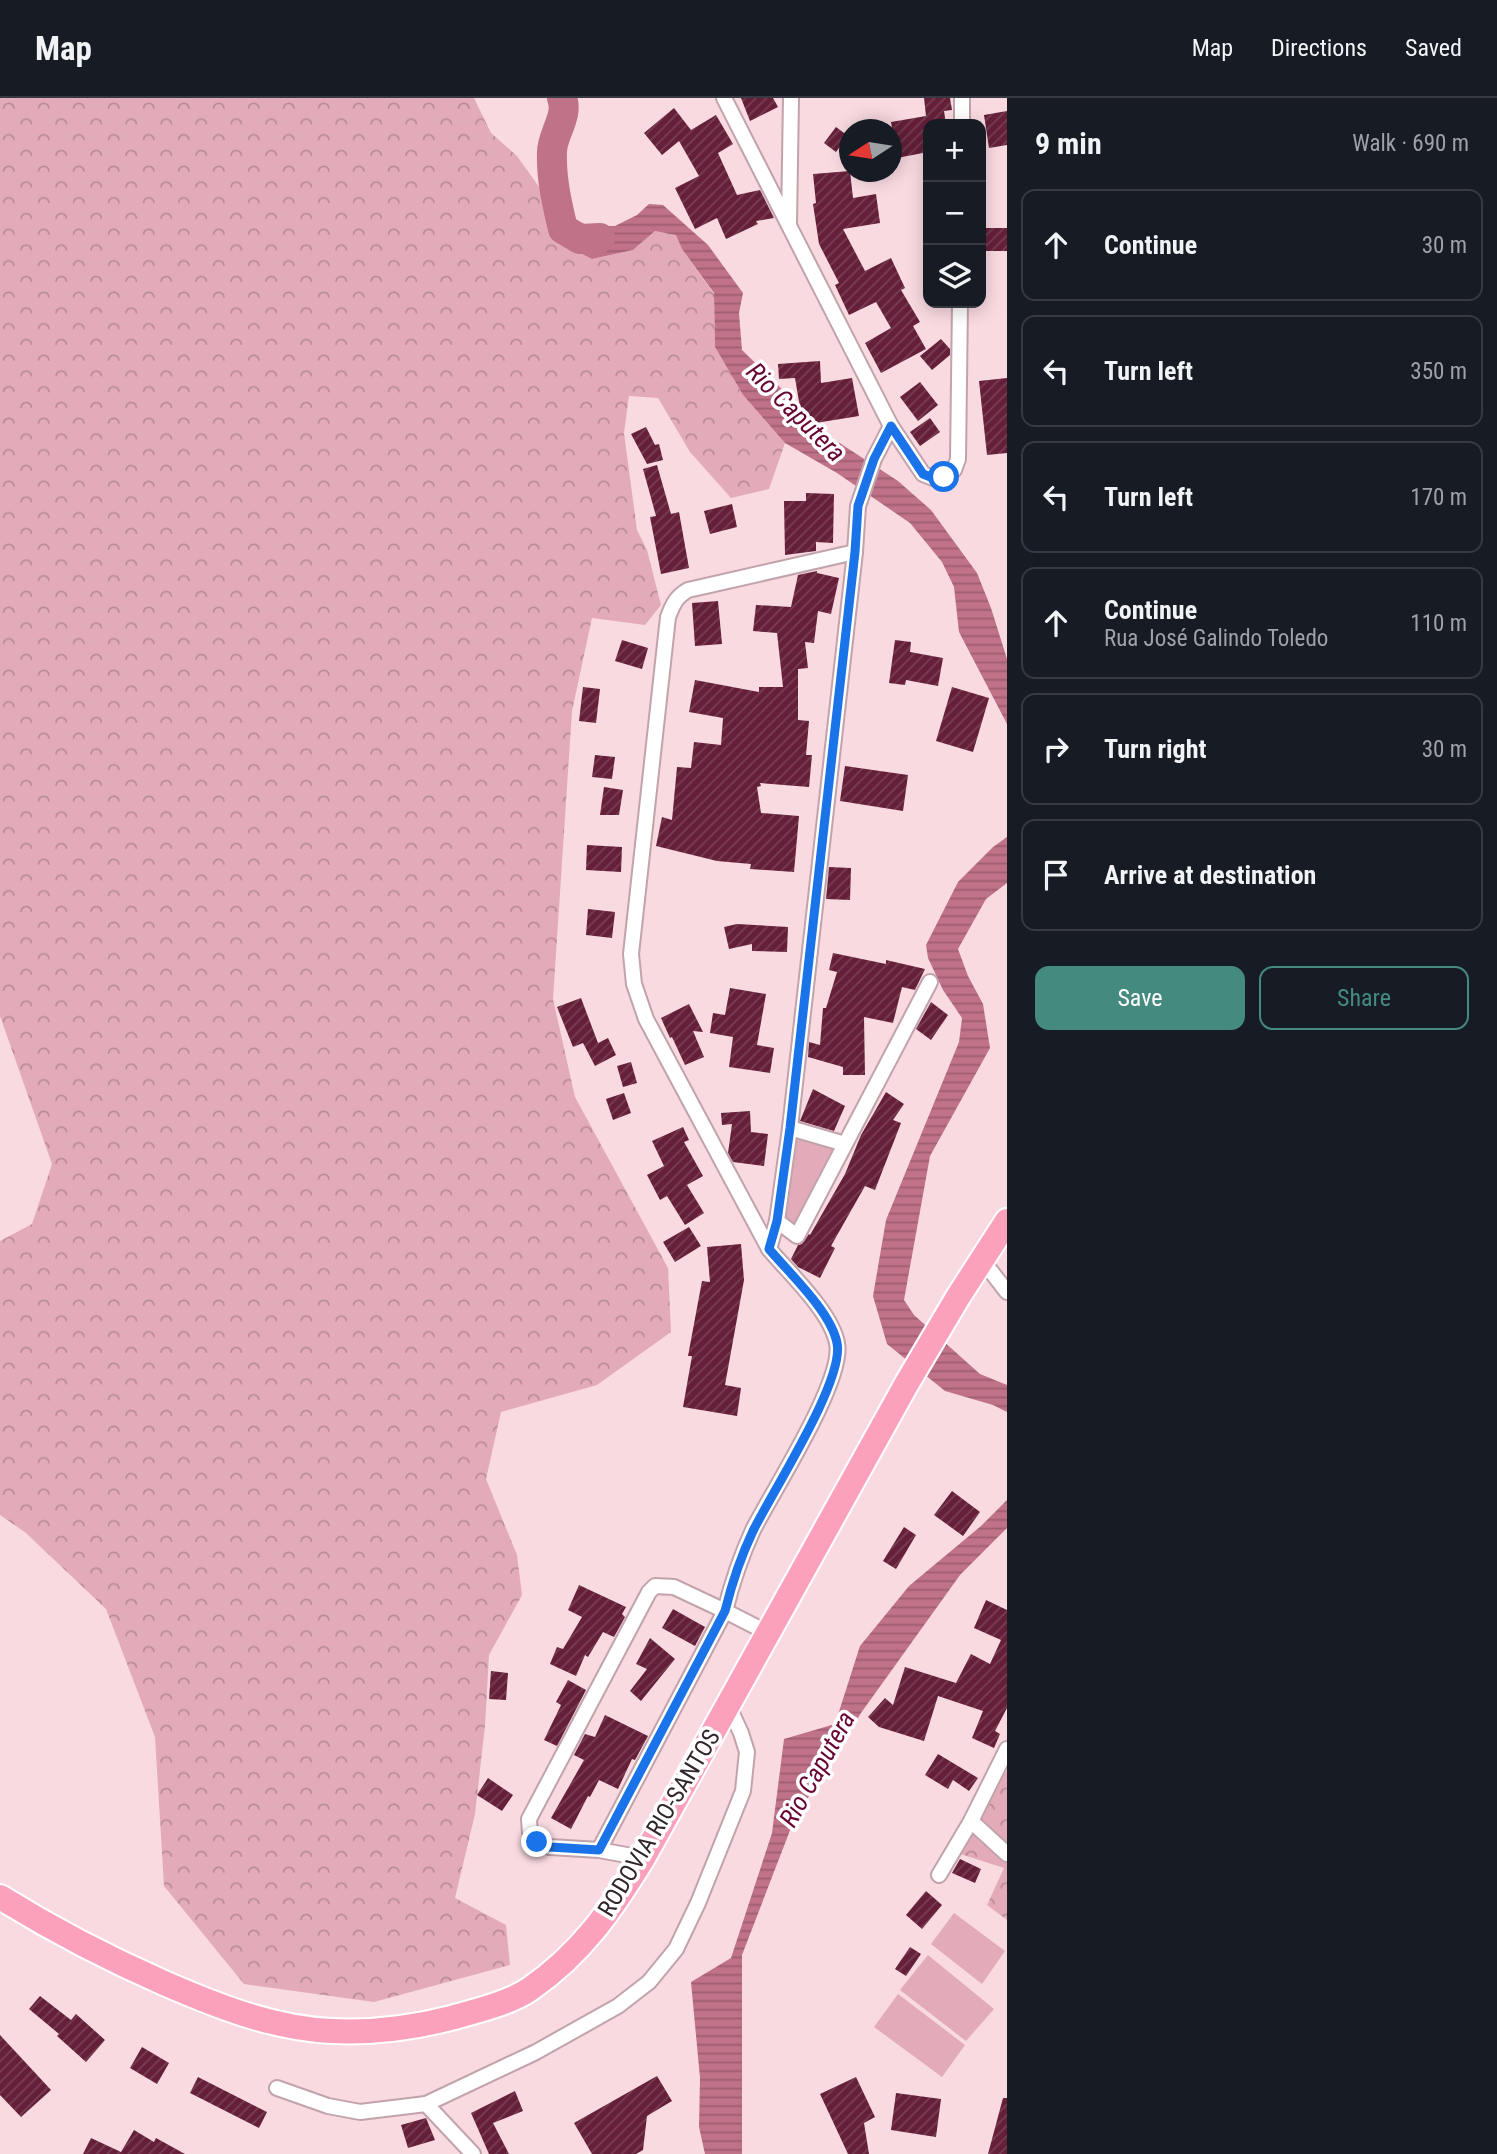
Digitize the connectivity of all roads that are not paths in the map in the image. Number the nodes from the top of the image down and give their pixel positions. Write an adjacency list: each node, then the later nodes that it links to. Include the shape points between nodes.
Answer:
1 (724, 98): 5 (street)
2 (791, 98): 5 (street)
3 (962, 98): 4 (street)
4 (962, 119)
5 (789, 226): 7 (street)
6 (960, 308): 7 (street, via 958,459 954,470 944,477 923,474)
7 (891, 426): 8 (street, via 858,506)
8 (855, 552): 10 (street); 14 (street, via 688,590 673,603 668,617 631,954 634,984 646,1019)
9 (930, 982): 11 (street)
10 (790, 1128): 11 (street); 12 (street)
11 (845, 1144): 12 (street, via 797,1236)
12 (777, 1221): 14 (street)
13 (1007, 1221): 15 (highway, RODOVIA RIO-SANTOS)
14 (769, 1249): 17 (street, via 819,1308 838,1346 822,1400 753,1530)
15 (983, 1261): 16 (street); 18 (highway, RODOVIA RIO-SANTOS, via 907,1383)
16 (1007, 1292)
17 (725, 1611): 18 (street); 22 (street); 22 (street, via 674,1587 655,1586 649,1592 529,1819 530,1833 537,1842)
18 (768, 1633): 19 (highway, RODOVIA RIO-SANTOS)
19 (728, 1705): 24 (highway, RODOVIA RIO-SANTOS); 28 (street, via 747,1752 743,1791 676,1949 649,1982 618,2006 536,2052)
20 (1007, 1749): 21 (street)
21 (971, 1821): 23 (street); 25 (street)
22 (599, 1850): 24 (street)
23 (1007, 1854)
24 (643, 1858): 26 (highway, RODOVIA RIO-SANTOS, via 608,1914 567,1960 528,1991 482,2010 377,2031 276,2024 212,2004 116,1962)
25 (939, 1875)
26 (0, 1897)
27 (277, 2088): 28 (street, via 360,2112)
28 (426, 2104): 29 (street)
29 (473, 2154)

